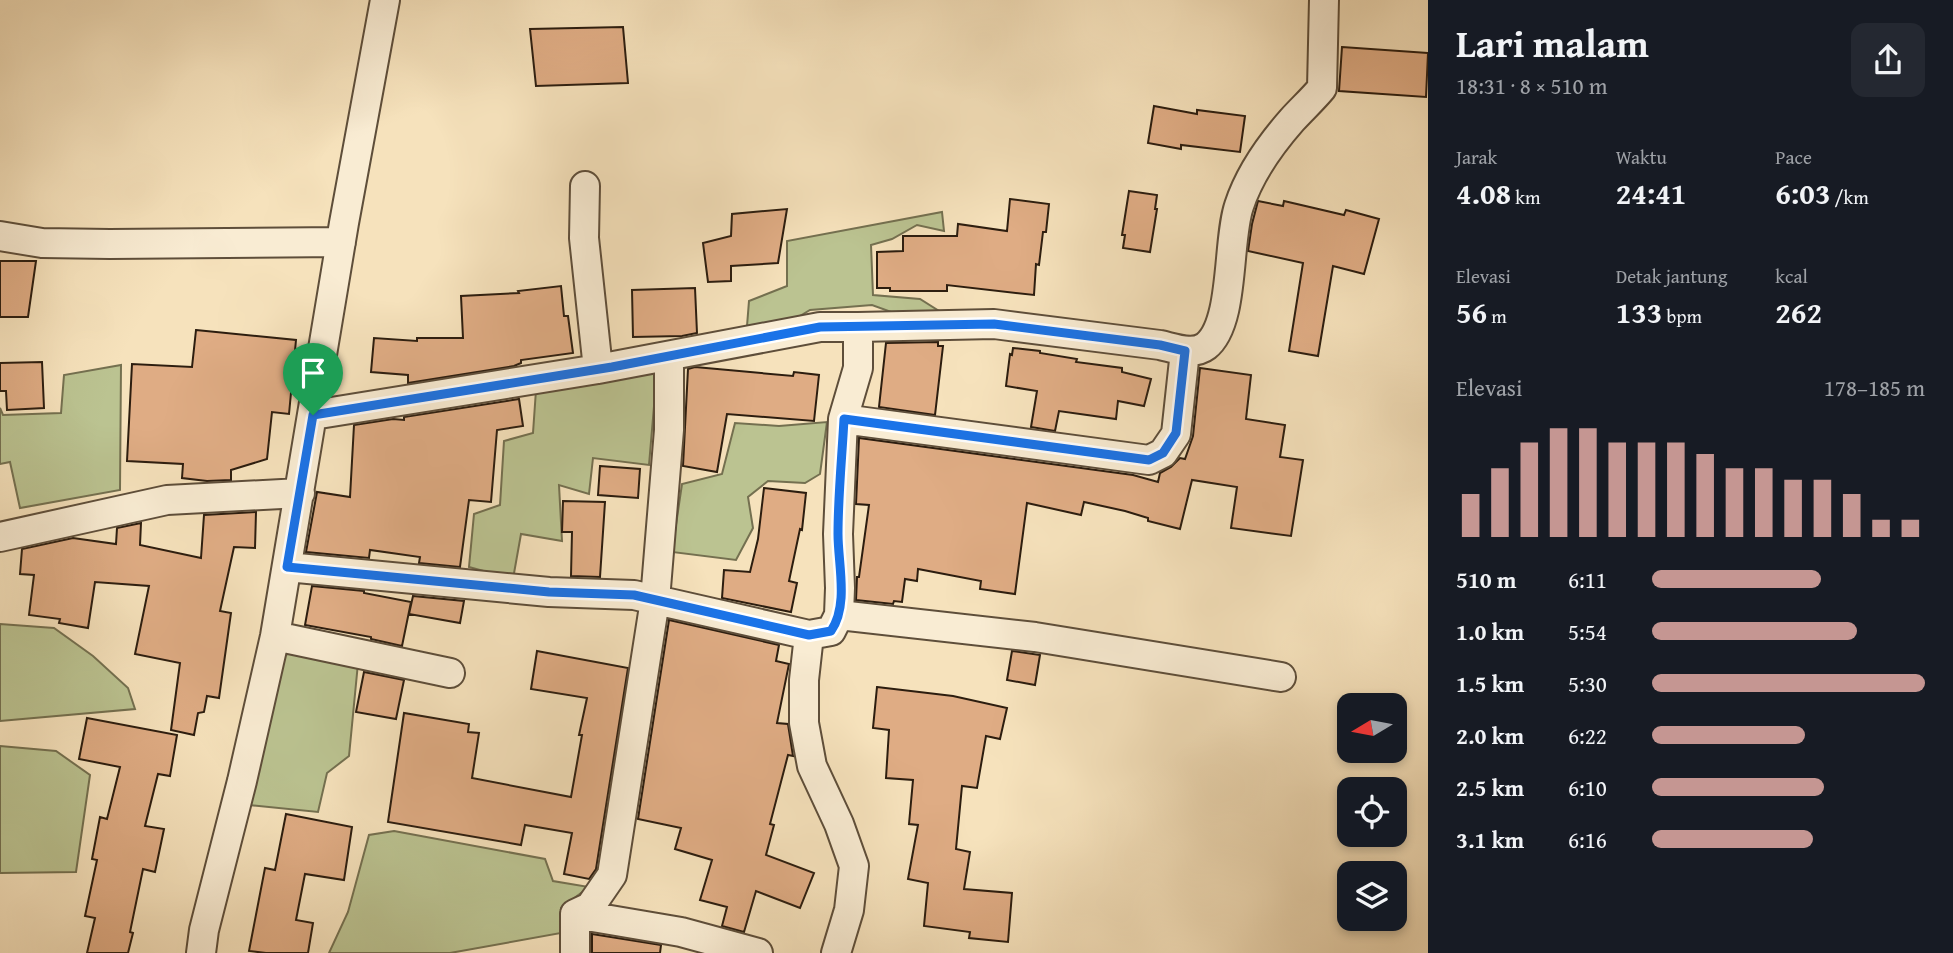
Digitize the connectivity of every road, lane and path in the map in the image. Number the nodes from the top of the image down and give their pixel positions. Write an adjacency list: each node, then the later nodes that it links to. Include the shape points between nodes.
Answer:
1 (385, 0): 5 (street)
2 (1324, 0): 7 (street, via 1322,88 1263,157 1250,181 1238,208 1226,303 1216,335 1207,346)
3 (585, 186): 9 (street, via 584,238)
4 (0, 236): 5 (street, via 42,243)
5 (341, 242): 10 (street)
6 (858, 327): 7 (street, via 994,324); 8 (street, via 820,327); 11 (street, via 858,368)
7 (1185, 351): 11 (street, via 1176,433 1163,453 1149,460)
8 (669, 356): 9 (street); 15 (street, via 669,430)
9 (598, 369): 10 (street)
10 (313, 415): 12 (street)
11 (844, 419): 16 (street)
12 (300, 493): 13 (street, via 167,500); 14 (street)
13 (0, 537)
14 (287, 567): 15 (street); 18 (street)
15 (655, 600): 17 (street); 21 (street, via 612,875 590,907)
16 (839, 615): 17 (street, via 831,631); 20 (street, via 1035,637)
17 (809, 635): 25 (street, via 804,723 812,766 854,866 849,910)
18 (275, 636): 19 (street); 22 (street)
19 (450, 673)
20 (1281, 677)
21 (575, 914): 23 (street); 24 (street, via 681,932)
22 (201, 953)
23 (575, 953)
24 (758, 953)
25 (836, 953)

